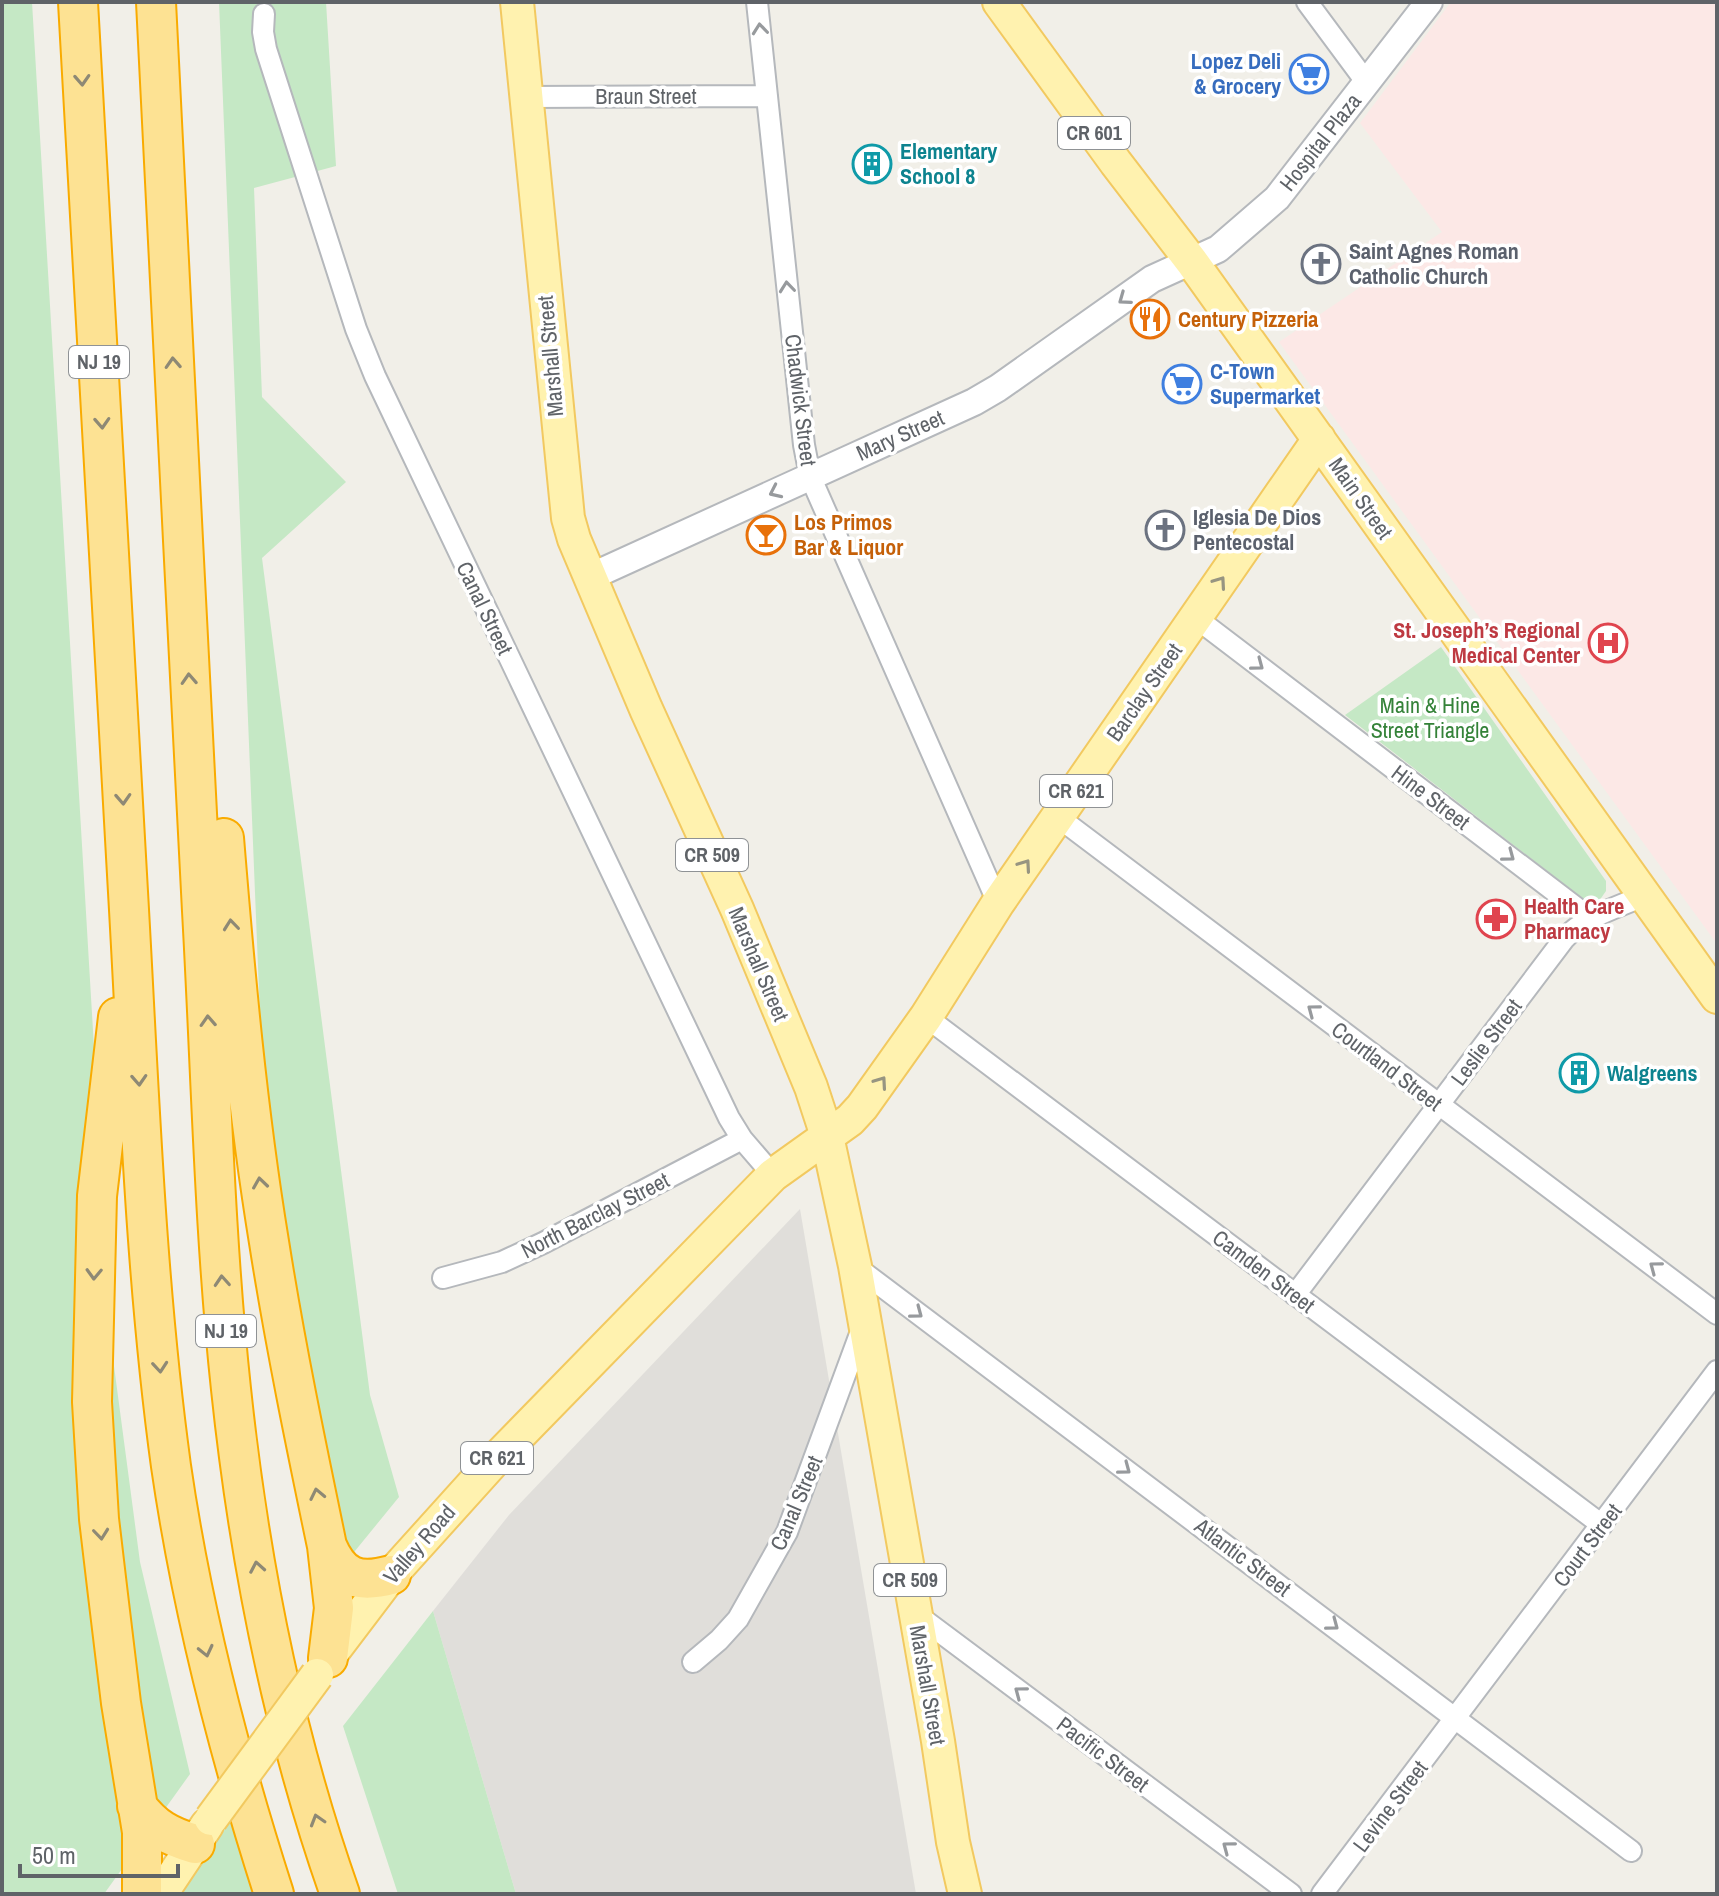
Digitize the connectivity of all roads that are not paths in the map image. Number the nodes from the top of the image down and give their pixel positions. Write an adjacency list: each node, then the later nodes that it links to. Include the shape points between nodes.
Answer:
1 (78, 2): 23 (highway, NJ 19, one-way to 23)
2 (156, 2): 13 (highway, NJ 19)
3 (176, 2): 13 (highway)
4 (517, 2): 12 (main road, Marshall Street / CR 509)
5 (757, 2): 11 (street, Chadwick Street, one-way to 5)
6 (999, 2): 14 (main road, Main Street / CR 601)
7 (1307, 2): 10 (street)
8 (1429, 2): 10 (street, Hospital Plaza)
9 (264, 14): 29 (street, Canal Street, via 266,49 375,376)
10 (1367, 83): 14 (street, Hospital Plaza, via 1277,198 1218,249)
11 (767, 96): 12 (street, Braun Street); 16 (street, Chadwick Street, one-way to 11)
12 (526, 97): 17 (main road, Marshall Street / CR 509, via 564,498)
13 (161, 116): 19 (highway, NJ 19, one-way to 13)
14 (1192, 262): 15 (main road, Main Street / CR 601); 16 (street, Mary Street, one-way to 16, via 1152,279 974,402)
15 (1319, 439): 18 (main road, Barclay Street / CR 621, one-way to 15); 21 (main road, Main Street / CR 601)
16 (810, 476): 17 (street, Mary Street, one-way to 17); 22 (street, Chadwick Street)
17 (590, 577): 28 (main road, Marshall Street / CR 509, via 737,909)
18 (1196, 618): 20 (main road, Barclay Street / CR 621); 24 (street, Hine Street, one-way to 24)
19 (192, 757): 38 (highway, one-way to 19, via 264,1207 220,799); 50 (highway, NJ 19, one-way to 19, via 280,1677 239,1460 220,1259)
20 (1058, 817): 22 (main road, Barclay Street / CR 621, one-way to 20); 27 (street, Courtland Street, one-way to 20)
21 (1643, 896): 24 (street, Leslie Street); 25 (main road, Main Street / CR 601)
22 (998, 903): 26 (main road, Barclay Street / CR 621)
23 (130, 918): 44 (highway, one-way to 44, via 97,1196 92,1402 106,1580); 49 (highway, NJ 19, one-way to 49, via 145,1176 172,1470 215,1691)
24 (1591, 919): 27 (street, Leslie Street, via 1564,939)
25 (1717, 997)
26 (926, 1017): 28 (main road, Barclay Street / CR 621, one-way to 26, via 862,1107); 33 (street, Camden Street)
27 (1439, 1105): 33 (street, Leslie Street); 34 (street, Courtland Street, one-way to 27)
28 (827, 1136): 30 (main road, Valley Road / CR 621); 31 (main road, Marshall Street / CR 509)
29 (742, 1139): 30 (street, Canal Street); 32 (street, North Barclay Street, via 543,1243 502,1262)
30 (773, 1175): 39 (main road, Valley Road / CR 621, via 457,1499)
31 (855, 1266): 35 (main road, Marshall Street / CR 509); 43 (street, Atlantic Street, one-way to 43)
32 (443, 1278)
33 (1295, 1295): 37 (street, Camden Street)
34 (1717, 1314)
35 (865, 1322): 40 (main road, Marshall Street / CR 509); 41 (street, Canal Street, via 787,1532 738,1619)
36 (1717, 1371): 37 (street, Court Street)
37 (1602, 1525): 43 (street, Court Street)
38 (327, 1546): 39 (highway, via 344,1572 357,1579); 42 (highway, via 334,1608)
39 (391, 1575): 42 (main road, Valley Road / CR 621)
40 (916, 1614): 51 (main road, Marshall Street / CR 509); 52 (street, Pacific Street, one-way to 40)
41 (693, 1662)
42 (322, 1667): 45 (main road, Valley Road / CR 621, bridge)
43 (1457, 1718): 46 (street, Atlantic Street); 53 (street, Levine Street)
44 (137, 1806): 45 (highway, via 169,1836); 47 (highway)
45 (203, 1831): 48 (main road, Valley Road / CR 621)
46 (1631, 1851)
47 (142, 1894)
48 (161, 1894)
49 (274, 1894)
50 (340, 1894)
51 (965, 1894)
52 (1291, 1894)
53 (1322, 1894)

